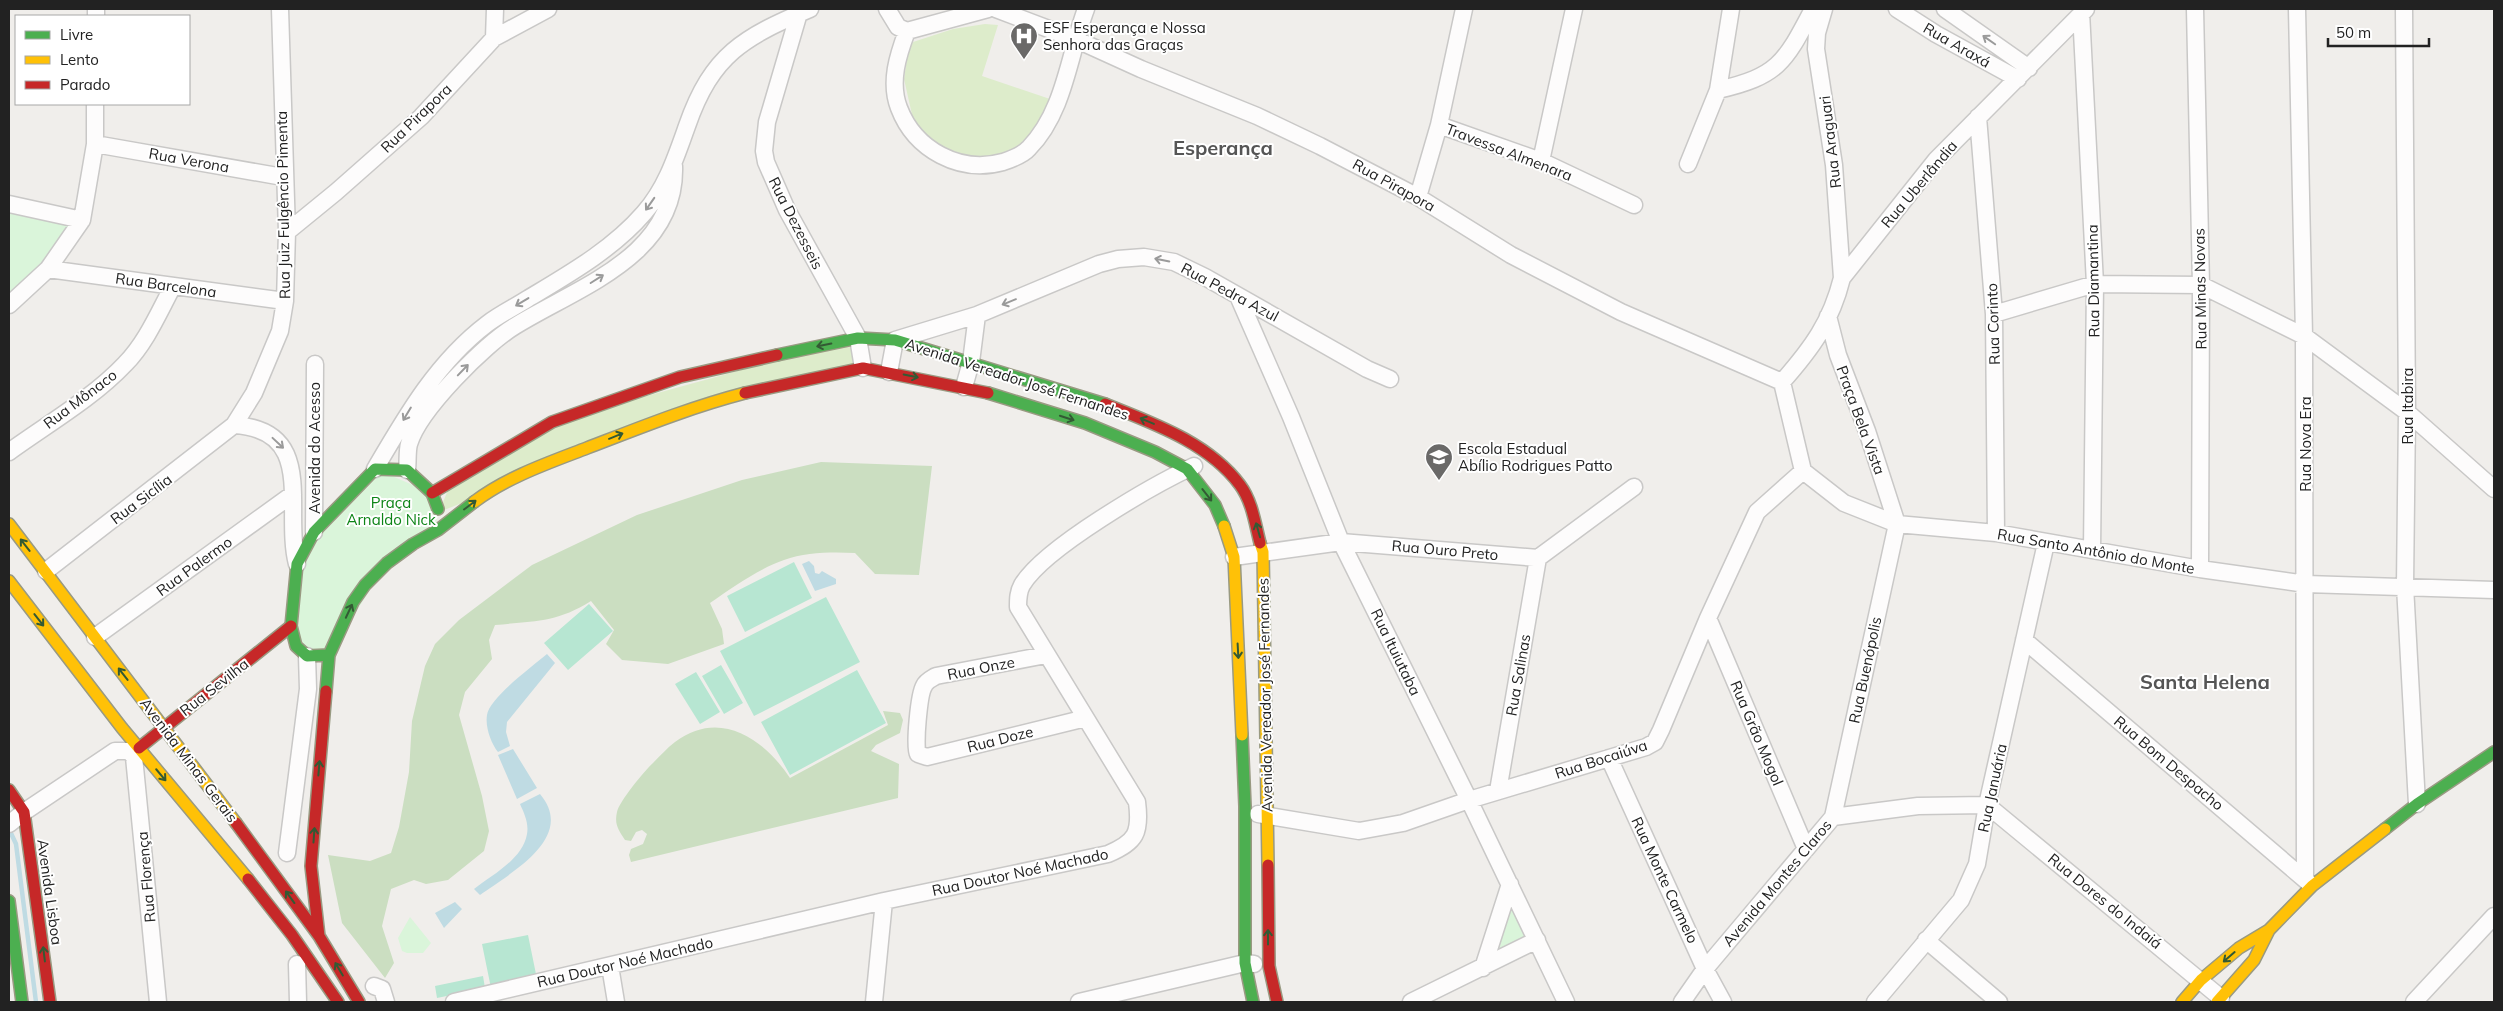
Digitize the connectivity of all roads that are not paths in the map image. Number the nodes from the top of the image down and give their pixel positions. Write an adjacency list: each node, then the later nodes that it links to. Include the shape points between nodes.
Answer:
1 (280, 9): 33 (street, Rua Juiz Fulgêncio Pimenta)
2 (495, 9): 22 (street)
3 (548, 9): 22 (street, Rua Pirapora)
4 (874, 9): 20 (street)
5 (988, 9): 21 (street)
6 (996, 9): 23 (street, Rua Pirapora)
7 (1086, 9): 23 (street)
8 (1464, 9): 28 (street)
9 (1574, 9): 30 (street)
10 (1731, 9): 25 (street)
11 (1813, 9): 25 (street, via 1790,53 1774,68 1744,84)
12 (1824, 9): 40 (street, Rua Araguari, via 1816,49 1834,165)
13 (1897, 9): 24 (street, Rua Araxá, via 1936,34)
14 (1945, 9): 24 (street, Rua Araxá, one-way to 14)
15 (2195, 9): 42 (street, Rua Minas Novas)
16 (2297, 9): 50 (street, Rua Nova Era)
17 (2404, 9): 62 (street, Rua Itabira)
18 (804, 11): 31 (street, via 750,37 730,53 710,76 691,114); 51 (street, Rua Dezesseis, via 767,122 764,151 787,210)
19 (2084, 11): 24 (street, Rua Uberlândia); 41 (street, Rua Diamantina)
20 (889, 14): 21 (street, via 898,27)
21 (907, 31): 23 (street, via 896,60 898,107 918,140 953,162 975,166 1011,159 1028,150 1044,132 1065,78)
22 (494, 38): 38 (street, Rua Pirapora, via 420,117)
23 (1075, 39): 34 (street, Rua Pirapora, via 1258,116)
24 (2023, 73): 27 (street, Rua Uberlândia)
25 (1718, 90): 32 (street)
26 (95, 105): 29 (street)
27 (1978, 116): 40 (street, Rua Uberlândia, via 1936,160); 47 (street, Rua Corinto)
28 (1439, 125): 30 (street, Travessa Almenara); 34 (street)
29 (95, 144): 33 (street, Rua Verona); 37 (street)
30 (1541, 161): 36 (street, Travessa Almenara)
31 (674, 162): 66 (street, one-way to 66, via 666,181 645,212 625,232 585,263 488,323 469,340 420,393); 67 (street, one-way to 31, via 409,443 448,386 469,364 513,326 595,280 629,258 649,239 671,203 675,186)
32 (1688, 164)
33 (283, 177): 38 (street, Rua Juiz Fulgêncio Pimenta)
34 (1418, 197): 59 (street, Rua Pirapora, via 1511,255 1621,312)
35 (9, 204): 37 (street)
36 (1634, 205)
37 (82, 220): 39 (street)
38 (286, 232): 45 (street, Rua Juiz Fulgêncio Pimenta)
39 (48, 269): 43 (street, Rua Barcelona); 46 (street)
40 (1842, 278): 49 (street, Rua Uberlândia)
41 (2095, 284): 42 (street); 47 (street); 81 (street, Rua Diamantina)
42 (2200, 285): 50 (street); 86 (street, Rua Minas Novas)
43 (173, 286): 45 (street, Rua Barcelona); 64 (street, Rua Mônaco, via 139,347 125,364 105,383)
44 (1238, 296): 48 (street, Rua Pedra Azul, one-way to 48, via 1174,262 1144,256 1099,264); 58 (street, Rua Pedra Azul); 79 (street, Rua Ituiutaba)
45 (285, 301): 63 (street, Rua Juiz Fulgêncio Pimenta, via 280,331 254,393)
46 (9, 305)
47 (1994, 314): 78 (street, Rua Corinto)
48 (977, 315): 52 (street, Rua Pedra Azul); 53 (street)
49 (1828, 316): 59 (street, Rua Uberlândia, via 1811,350); 75 (street, Praça Bela Vista)
50 (2304, 336): 62 (street); 89 (street, Rua Nova Era)
51 (858, 338): 52 (street, Avenida Vereador José Fernandes); 55 (street, Avenida Vereador José Fernandes, one-way to 55); 56 (street, Rua Dezesseis)
52 (895, 340): 53 (street, Avenida Vereador José Fernandes); 57 (street)
53 (971, 362): 60 (street); 65 (street, Avenida Vereador José Fernandes, one-way to 53, via 1161,427 1103,403)
54 (314, 364): 77 (street, Avenida do Acesso)
55 (731, 364): 61 (street); 72 (street, Avenida Vereador José Fernandes, via 680,377 552,422)
56 (863, 368): 57 (street, Avenida Vereador José Fernandes); 61 (street, Avenida Vereador José Fernandes)
57 (889, 372): 60 (street, Avenida Vereador José Fernandes, one-way to 60)
58 (1390, 379)
59 (1782, 382): 69 (street)
60 (964, 387): 68 (street, Avenida Vereador José Fernandes, one-way to 68, via 1085,423 1155,452)
61 (743, 393): 76 (street, Avenida Vereador José Fernandes, one-way to 61, via 511,479 653,422)
62 (2407, 412): 71 (street); 90 (street, Rua Itabira)
63 (234, 425): 73 (street, one-way to 73, via 248,426 282,444 290,463); 87 (street, Rua Sicília)
64 (9, 452)
65 (1213, 457): 68 (street, Rua Doutor Noé Machado); 82 (street, Avenida Vereador José Fernandes, one-way to 65, via 1251,508 1240,485)
66 (375, 469): 67 (street); 77 (street)
67 (407, 470): 72 (street)
68 (1187, 470): 83 (street, Avenida Vereador José Fernandes, one-way to 83, via 1215,505); 97 (street, Rua Doutor Noé Machado, via 1111,513 1049,557 1022,585 1018,607)
69 (1803, 471): 75 (street, Rua Santo Antônio do Monte, via 1844,503); 92 (street, Rua Bocaiúva, via 1757,512)
70 (1634, 487): 84 (street)
71 (2494, 488)
72 (432, 493): 76 (street, via 439,512)
73 (293, 494): 85 (street, via 293,549); 94 (street, Rua Palermo)
74 (9, 524): 87 (street, Avenida Minas Gerais, one-way to 74)
75 (1897, 524): 78 (street, Rua Santo Antônio do Monte); 113 (street, Rua Buenópolis)
76 (438, 530): 96 (street, Avenida Vereador José Fernandes, one-way to 76, via 365,585 387,563)
77 (314, 532): 85 (street)
78 (1996, 533): 80 (street, Rua Santo Antônio do Monte)
79 (1341, 542): 82 (street, Rua Ouro Preto); 84 (street, Rua Ouro Preto); 107 (street, Rua Ituiutaba)
80 (2046, 543): 81 (street, Rua Santo Antônio do Monte); 95 (street, Rua Januária)
81 (2092, 550): 86 (street, Rua Santo Antônio do Monte)
82 (1263, 552): 83 (street, Rua Ouro Preto); 112 (street, Avenida Vereador José Fernandes)
83 (1234, 557): 111 (street, Avenida Vereador José Fernandes, one-way to 111)
84 (1538, 558): 106 (street, Rua Salinas)
85 (297, 564): 93 (street)
86 (2200, 569): 89 (street, Rua Santo Antônio do Monte)
87 (46, 571): 94 (street, Avenida Minas Gerais)
88 (9, 581): 102 (street, Avenida Minas Gerais, one-way to 102)
89 (2306, 584): 90 (street, Rua Santo Antônio do Monte); 117 (street, Rua Nova Era)
90 (2405, 586): 91 (street, Rua Santo Antônio do Monte); 108 (street, Rua Itabira)
91 (2494, 590)
92 (1708, 618): 104 (street, Rua Bocaiúva, via 1655,742); 115 (street, Rua Grão Mogol)
93 (291, 626): 98 (street, via 296,646); 100 (street, Rua Sevilha)
94 (95, 637): 100 (street, Avenida Minas Gerais, one-way to 94)
95 (2024, 640): 109 (street, Rua Januária); 117 (street, Rua Bom Despacho)
96 (329, 655): 98 (street); 123 (street, Avenida Vereador José Fernandes, one-way to 96, via 312,866)
97 (1046, 655): 99 (street, Rua Doutor Noé Machado); 101 (street, Rua Onze, via 929,680 922,690)
98 (307, 656): 116 (street, via 308,689)
99 (1086, 718): 101 (street, Rua Doze, via 927,757); 120 (street, Rua Doutor Noé Machado, via 1137,802 1139,816 1134,839 1108,854)
100 (164, 726): 102 (street, Rua Sevilha); 123 (street, Avenida Minas Gerais, one-way to 100)
101 (916, 750)
102 (135, 751): 110 (street, via 114,751); 136 (street, Rua Florença); 138 (street, Avenida Minas Gerais, one-way to 138, via 248,876)
103 (2494, 752): 108 (street)
104 (1609, 758): 106 (street, Rua Bocaiúva); 131 (street, Rua Monte Carmelo)
105 (9, 790): 110 (street, Avenida Lisboa)
106 (1498, 791): 107 (street, Rua Bocaiúva)
107 (1469, 800): 112 (street, Rua Bocaiúva, via 1403,823 1359,831); 118 (street, Rua Ituiutaba)
108 (2417, 804): 117 (street)
109 (1988, 805): 113 (street, Avenida Montes Claros, via 1918,806); 125 (street, Rua Januária, via 1978,864 1969,884 1961,900); 132 (street, Rua Dores do Indaiá)
110 (24, 812): 114 (street); 135 (street, Avenida Lisboa, one-way to 110)
111 (1245, 813): 112 (street, Rua Bocaiúva); 126 (street, Avenida Vereador José Fernandes)
112 (1266, 815): 129 (street, Avenida Vereador José Fernandes, one-way to 112)
113 (1833, 817): 115 (street, Avenida Montes Claros)
114 (9, 824)
115 (1806, 849): 131 (street, Avenida Montes Claros)
116 (287, 853)
117 (2309, 882): 122 (street)
118 (1510, 884): 124 (street, Rua Ituiutaba); 130 (street)
119 (9, 901): 134 (street)
120 (884, 901): 128 (street, Rua Doutor Noé Machado); 142 (street)
121 (2494, 916): 153 (street)
122 (2269, 930): 132 (street, one-way to 132, via 2239,948); 133 (street, via 2254,960)
123 (319, 936): 139 (street, Avenida Minas Gerais, one-way to 123)
124 (1537, 940): 130 (street); 147 (street, Rua Ituiutaba)
125 (1926, 940): 150 (street, Rua Januária); 151 (street)
126 (1245, 963): 129 (street); 143 (street); 144 (street, Avenida Vereador José Fernandes)
127 (297, 964): 137 (street)
128 (610, 966): 140 (street, Rua Doutor Noé Machado); 141 (street)
129 (1269, 966): 145 (street, Avenida Vereador José Fernandes)
130 (1483, 968): 146 (street)
131 (1705, 969): 148 (street, Avenida Montes Claros); 149 (street, Rua Monte Carmelo)
132 (2201, 980): 133 (street, Rua Dores do Indaiá); 152 (street)
133 (2219, 1000)
134 (22, 1002)
135 (50, 1002)
136 (158, 1002)
137 (298, 1002)
138 (338, 1002)
139 (359, 1002)
140 (454, 1002)
141 (616, 1002)
142 (874, 1002)
143 (1079, 1002)
144 (1253, 1002)
145 (1277, 1002)
146 (1411, 1002)
147 (1566, 1002)
148 (1682, 1002)
149 (1723, 1002)
150 (1875, 1002)
151 (1999, 1002)
152 (2182, 1002)
153 (2414, 1002)

